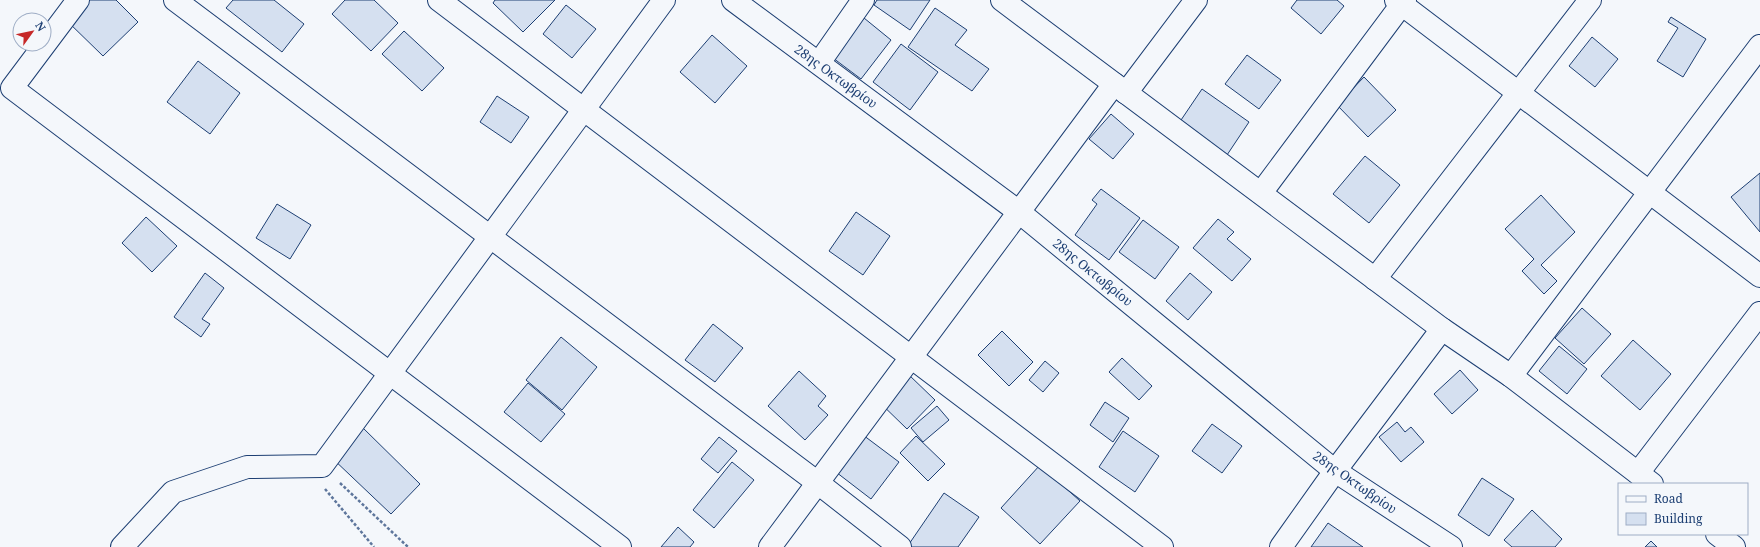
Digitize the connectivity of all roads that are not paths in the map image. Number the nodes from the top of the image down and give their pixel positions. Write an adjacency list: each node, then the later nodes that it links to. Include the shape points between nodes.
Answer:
1 (78, 0): 25 (street, via 12,88)
2 (175, 0): 19 (street)
3 (439, 0): 15 (street)
4 (664, 0): 15 (street)
5 (733, 0): 12 (street, 28ης Οκτωβρίου)
6 (863, 0): 12 (street)
7 (1002, 0): 13 (street)
8 (1196, 0): 13 (street)
9 (1590, 0): 14 (street)
10 (1401, 1): 14 (street); 17 (street)
11 (1760, 46): 16 (street)
12 (819, 63): 18 (street, 28ης Οκτωβρίου)
13 (1120, 88): 17 (street); 18 (street)
14 (1518, 92): 16 (street); 21 (street)
15 (583, 109): 19 (street); 24 (street)
16 (1649, 192): 20 (street); 26 (street)
17 (1260, 194): 21 (street)
18 (1019, 212): 24 (street); 27 (street, 28ης Οκτωβρίου)
19 (490, 237): 25 (street); 29 (street)
20 (1760, 276)
21 (1375, 279): 23 (street)
22 (1760, 313): 28 (street)
23 (1442, 329): 26 (street); 27 (street)
24 (911, 357): 29 (street); 35 (street)
25 (390, 373): 31 (street, via 322,466 247,467 173,492); 32 (street)
26 (1511, 376): 28 (street)
27 (1335, 471): 36 (street); 37 (street, 28ης Οκτωβρίου)
28 (1645, 479)
29 (818, 483): 33 (street); 34 (street)
30 (1718, 535): 38 (street)
31 (122, 547)
32 (620, 547)
33 (770, 547)
34 (900, 547)
35 (1162, 547)
36 (1281, 547)
37 (1451, 547)
38 (1734, 547)

